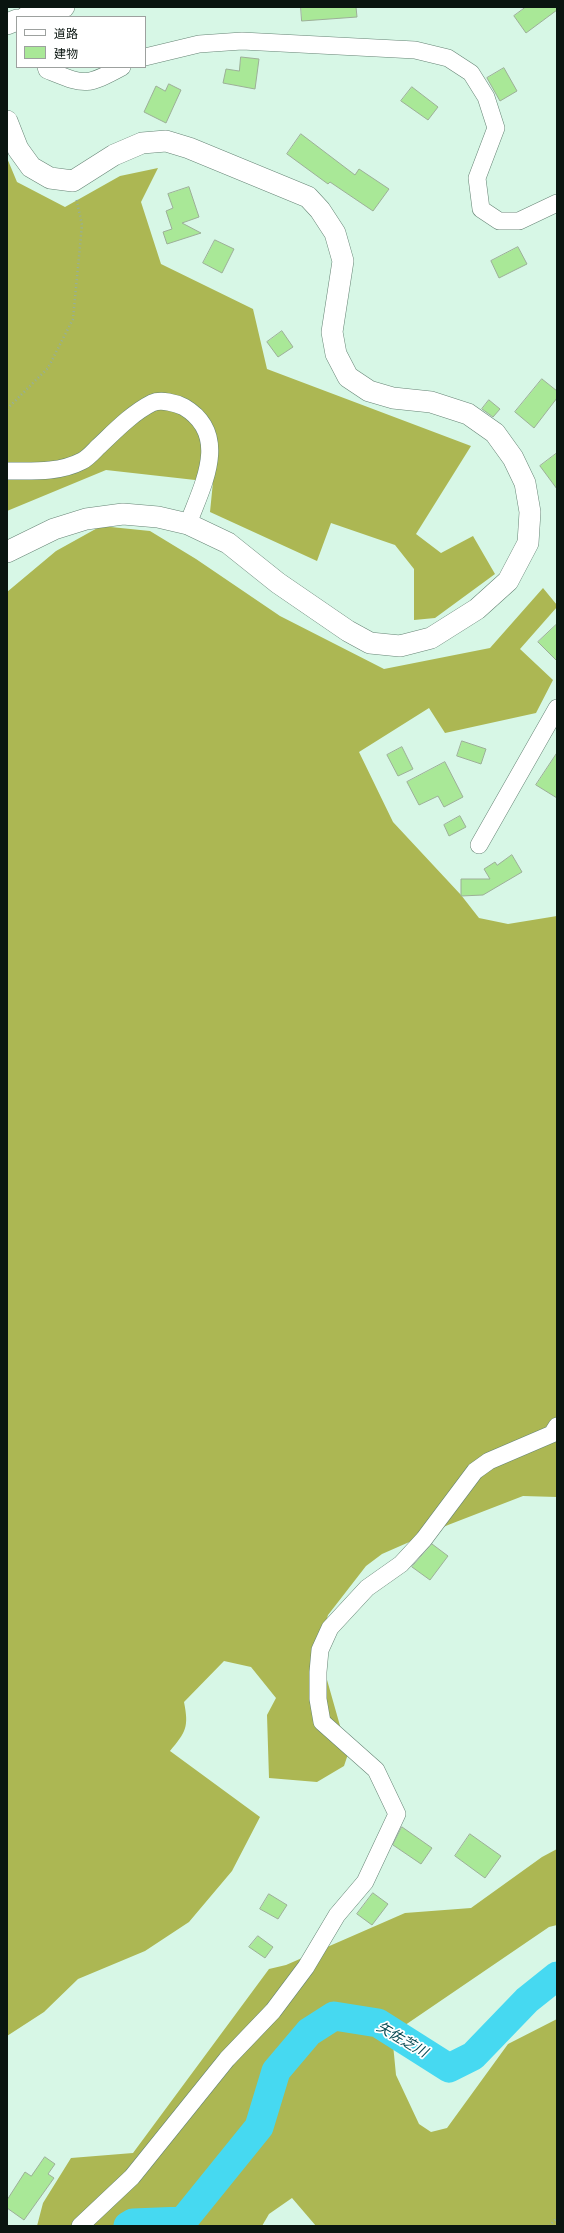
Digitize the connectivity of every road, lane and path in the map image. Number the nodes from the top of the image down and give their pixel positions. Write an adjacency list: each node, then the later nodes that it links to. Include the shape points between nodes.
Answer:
1 (64, 7): 2 (street)
2 (39, 16)
3 (146, 57): 8 (street, via 199,44 242,41 415,50 448,58 471,73 486,97 496,128 477,178 481,209 499,221 519,221)
4 (46, 68): 5 (street, via 78,82 97,81)
5 (120, 68)
6 (7, 121): 7 (street, via 18,148 31,167 50,178)
7 (73, 181): 9 (path, via 82,225 73,319 48,368); 11 (street, via 114,155 142,144 166,141 308,197 335,233 343,261 332,332 336,354 348,377 369,390 393,398 431,402 468,414 495,433 513,458 525,483 530,512 528,543 508,581 477,609 431,638 400,646 370,643 348,631 278,583 228,543)
8 (557, 203)
9 (7, 409)
10 (7, 471): 11 (street, via 48,471 82,461 124,423 153,403 175,402 190,411 208,432 211,446 207,473)
11 (188, 524): 12 (street, via 158,517 123,514 86,519 54,529)
12 (7, 552)
13 (557, 708): 14 (street)
14 (479, 845)
15 (557, 1426): 17 (street, via 552,1434 489,1461 475,1471 424,1539 401,1564 367,1588 330,1628 320,1650 318,1672 318,1699 322,1722 376,1770 397,1814 365,1882 337,1915 306,1967 273,2011 227,2059 132,2177)
16 (557, 2218): 18 (path)
17 (80, 2226)
18 (549, 2226)

